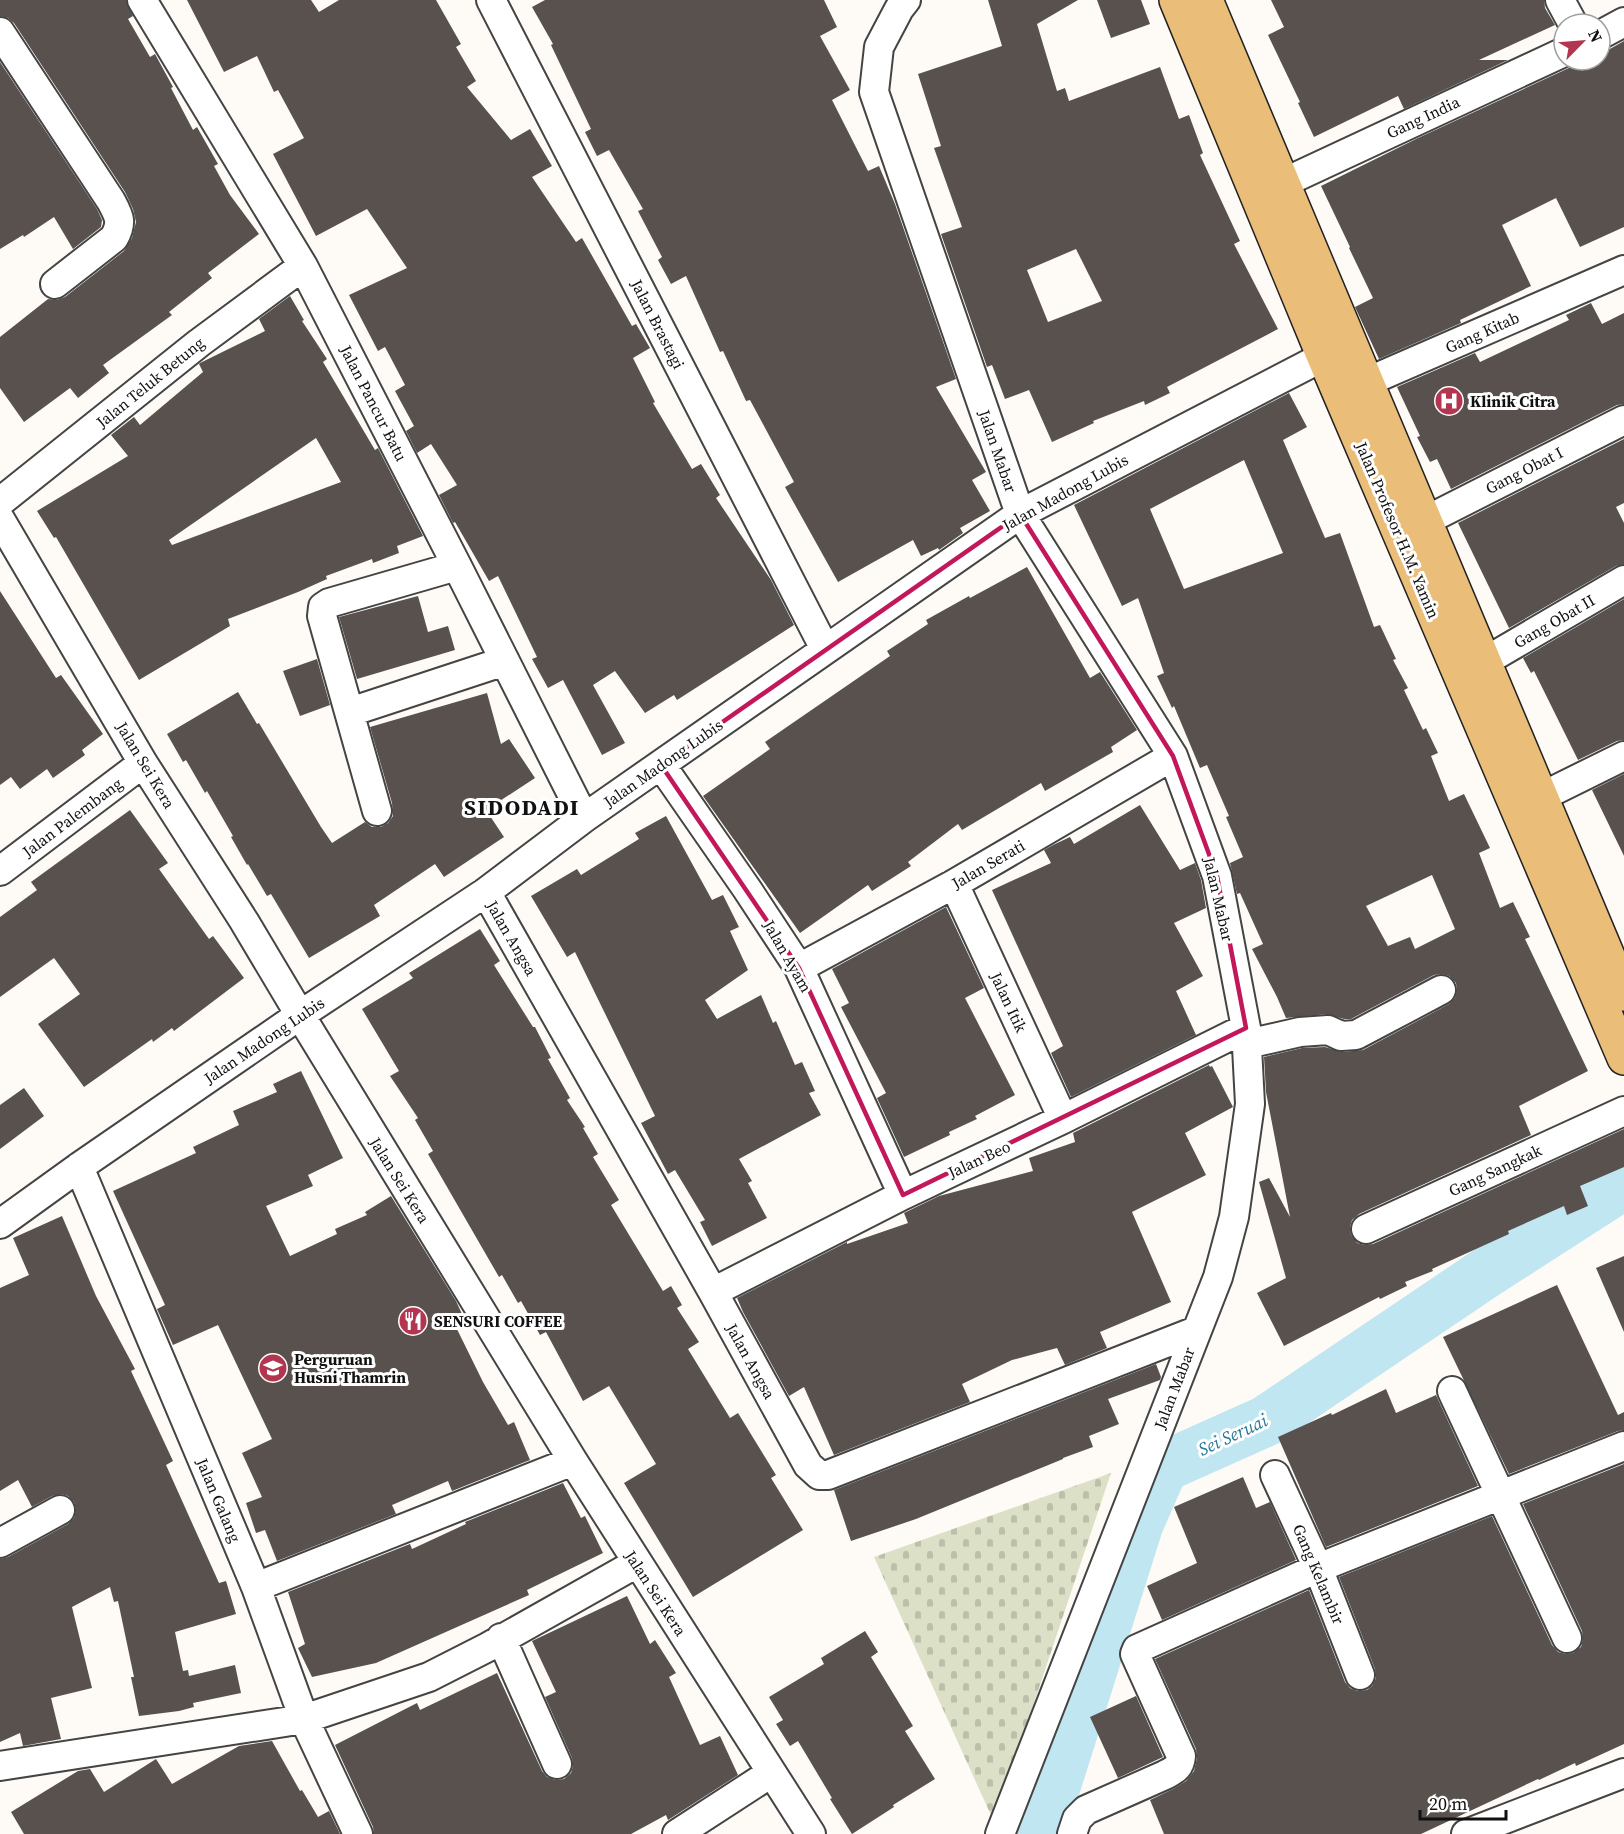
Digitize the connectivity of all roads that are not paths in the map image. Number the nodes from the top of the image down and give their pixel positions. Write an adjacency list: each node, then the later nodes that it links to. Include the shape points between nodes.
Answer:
1 (142, 0): 9 (street, Jalan Pancur Batu)
2 (491, 0): 21 (street, Jalan Brastagi)
3 (906, 0): 16 (street, Jalan Mabar, via 879,48 874,92)
4 (1176, 0): 12 (main road, Jalan Profesor H.M. Yamin)
5 (1206, 0): 8 (main road, Jalan Profesor H.M. Yamin)
6 (0, 32): 11 (street, via 119,217 120,227 114,238)
7 (1552, 58): 8 (street, Gang India)
8 (1282, 183): 12 (main road, Jalan Profesor H.M. Yamin)
9 (303, 266): 15 (street, Jalan Teluk Betung, via 199,343); 19 (street, Jalan Pancur Batu)
10 (1624, 270): 13 (street, Gang Kitab)
11 (55, 284)
12 (1336, 349): 13 (main road, Jalan Profesor H.M. Yamin); 16 (street, Jalan Madong Lubis)
13 (1354, 388): 18 (main road, Jalan Profesor H.M. Yamin); 40 (main road, Jalan Profesor H.M. Yamin)
14 (1624, 420): 18 (street, Gang Obat I)
15 (0, 502)
16 (1020, 514): 21 (street, Jalan Madong Lubis); 25 (street, Jalan Mabar)
17 (0, 519): 27 (street, Jalan Sei Kera)
18 (1425, 521): 23 (main road, Jalan Profesor H.M. Yamin)
19 (458, 566): 22 (street, Jalan Pancur Batu); 24 (street, via 323,607 322,616)
20 (1624, 580): 23 (street, Gang Obat II)
21 (825, 649): 28 (street, Jalan Madong Lubis)
22 (505, 662): 24 (street); 31 (street, Jalan Pancur Batu)
23 (1484, 662): 29 (main road, Jalan Profesor H.M. Yamin)
24 (350, 712): 30 (street)
25 (1173, 756): 33 (street, Jalan Serati); 39 (street, Jalan Mabar, via 1217,876)
26 (1624, 756): 29 (street)
27 (143, 763): 32 (street, Jalan Palembang); 38 (street, Jalan Sei Kera)
28 (661, 765): 31 (street, Jalan Madong Lubis); 35 (street, Jalan Ayam)
29 (1541, 797): 37 (main road, Jalan Profesor H.M. Yamin)
30 (378, 811)
31 (584, 818): 34 (street, Jalan Madong Lubis)
32 (0, 871)
33 (954, 884): 35 (street, Jalan Serati); 42 (street, Jalan Itik)
34 (486, 892): 38 (street, Jalan Madong Lubis); 47 (street, Jalan Angsa)
35 (799, 968): 44 (street, Jalan Ayam)
36 (1441, 990): 39 (street, Jalan Beo, via 1356,1035 1341,1036 1328,1030)
37 (1624, 994)
38 (300, 1015): 43 (street, Jalan Madong Lubis); 51 (street, Jalan Sei Kera)
39 (1246, 1036): 42 (street, Jalan Beo); 48 (street, Jalan Mabar, via 1250,1104 1234,1217 1218,1277)
40 (1624, 1058)
41 (1624, 1111): 46 (street, Gang Sangkak)
42 (1063, 1119): 44 (street, Jalan Beo)
43 (79, 1167): 45 (street, Jalan Madong Lubis); 58 (street, Jalan Galang)
44 (903, 1195): 47 (street, Jalan Beo)
45 (0, 1224)
46 (1366, 1229)
47 (713, 1292): 48 (street, Jalan Angsa, via 808,1465 819,1475 828,1476)
48 (1196, 1332): 70 (street, Jalan Mabar)
49 (1452, 1391): 53 (street)
50 (1624, 1446): 53 (street)
51 (573, 1461): 56 (street, Jalan Sei Kera); 58 (street)
52 (1275, 1474): 57 (street, Gang Kelambir)
53 (1502, 1496): 57 (street); 60 (street)
54 (60, 1510): 55 (street)
55 (0, 1543)
56 (637, 1563): 59 (street); 65 (street, Jalan Sei Kera)
57 (1317, 1568): 61 (street, Gang Kelambir); 71 (street, via 1135,1651 1181,1756 1180,1763 1164,1775 1086,1810 1077,1819)
58 (256, 1587): 62 (street, Jalan Galang)
59 (501, 1638): 62 (street, via 429,1677); 63 (street)
60 (1568, 1638)
61 (1360, 1675)
62 (304, 1719): 64 (street); 67 (street, Jalan Galang)
63 (556, 1764)
64 (0, 1766)
65 (771, 1773): 68 (street); 69 (street, Jalan Sei Kera)
66 (1624, 1773): 72 (street)
67 (358, 1834)
68 (677, 1834)
69 (811, 1834)
70 (1000, 1834)
71 (1072, 1834)
72 (1466, 1834)

